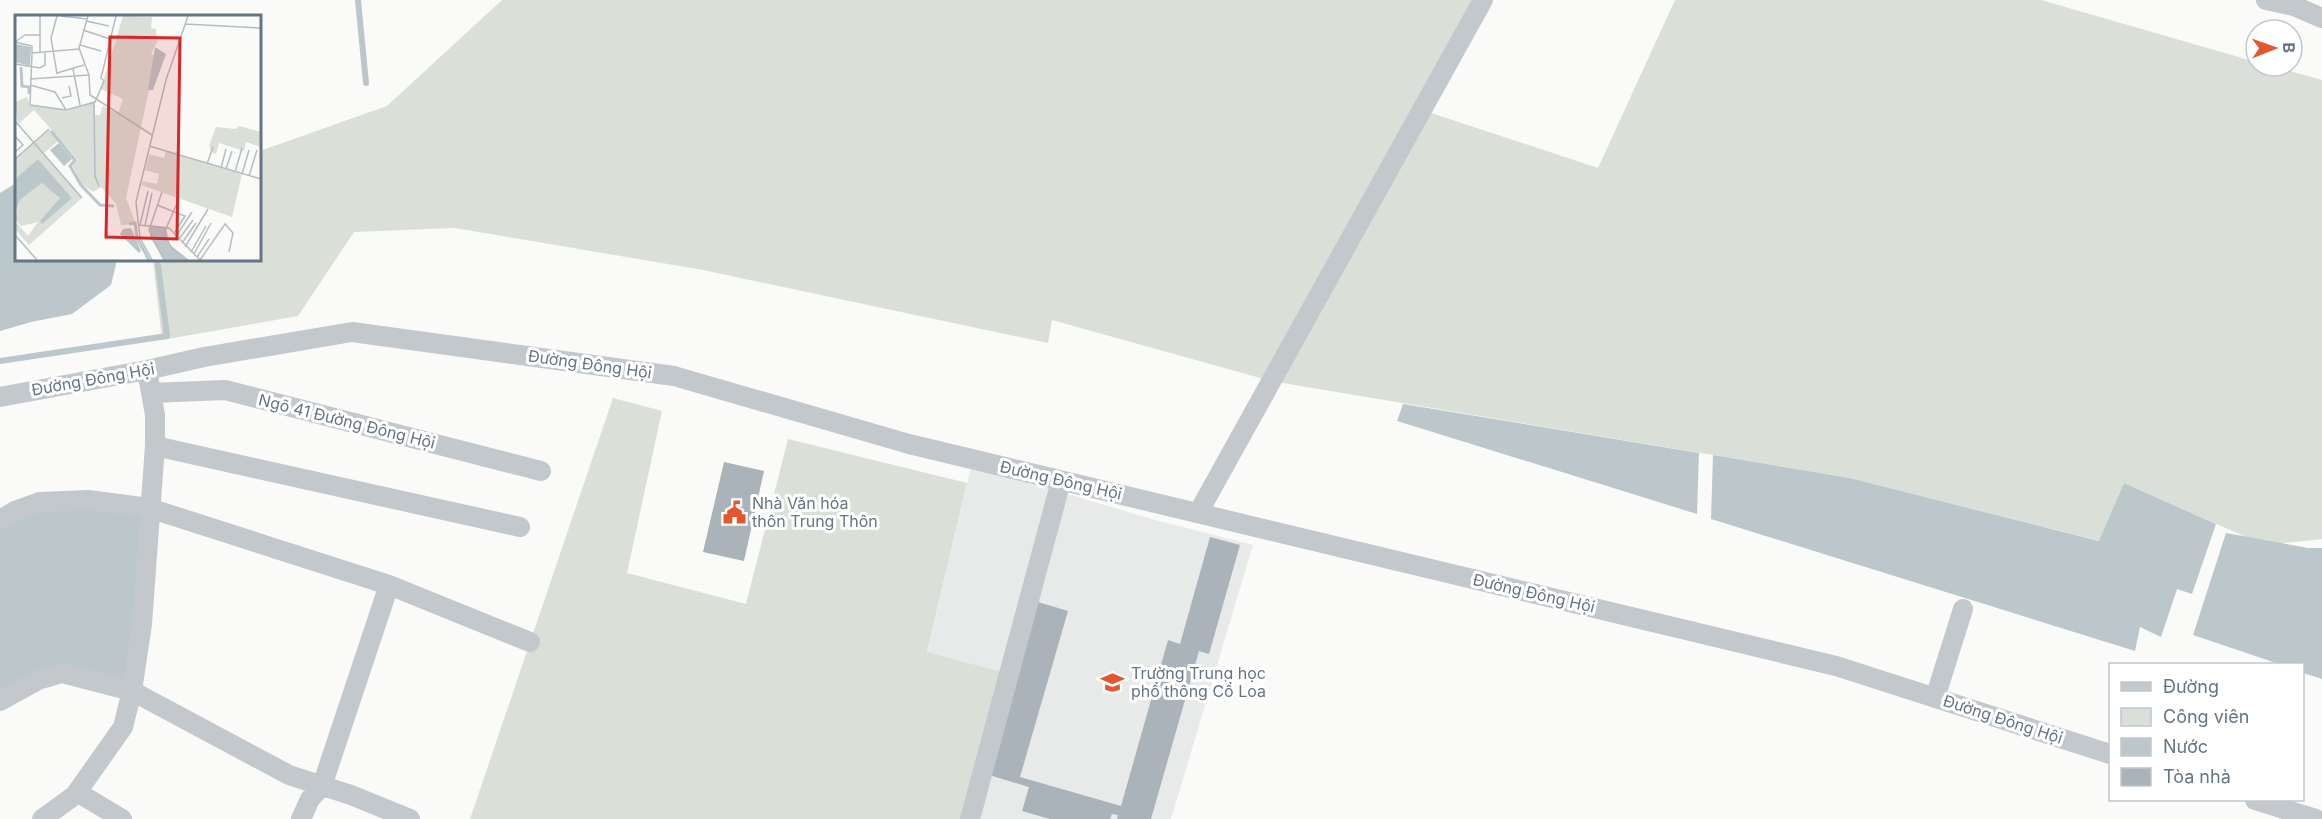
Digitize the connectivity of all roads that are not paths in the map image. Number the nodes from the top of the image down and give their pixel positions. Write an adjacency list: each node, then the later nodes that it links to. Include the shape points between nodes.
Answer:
1 (1483, 0): 12 (street)
2 (2266, 0): 3 (street)
3 (2295, 3): 4 (street)
4 (2322, 18)
5 (147, 370): 6 (street); 7 (street, Đường Đông Hội); 10 (street, Đường Đông Hội, via 352,332 674,376 909,444)
6 (151, 393): 8 (street); 9 (street, Ngõ 41 Đường Đông Hội, via 225,390)
7 (0, 397)
8 (155, 446): 11 (street); 14 (street)
9 (541, 471)
10 (1061, 481): 12 (street, Đường Đông Hội, via 1157,512); 29 (street)
11 (149, 508): 13 (street, via 88,500 40,502); 15 (street); 18 (street, via 142,624)
12 (1198, 513): 19 (street, Đường Đông Hội, via 1836,666)
13 (0, 520)
14 (520, 527)
15 (389, 585): 17 (street); 22 (street)
16 (1963, 609): 19 (street)
17 (530, 642)
18 (132, 691): 20 (street, via 62,673 38,680); 22 (street, via 289,775); 23 (street, via 123,727)
19 (1935, 698): 21 (street, Đường Đông Hội)
20 (0, 701)
21 (2109, 754)
22 (322, 786): 27 (street, via 310,799); 28 (street)
23 (77, 792): 25 (street); 26 (street)
24 (2258, 801): 30 (street)
25 (42, 819)
26 (123, 819)
27 (301, 819)
28 (410, 819)
29 (970, 819)
30 (2316, 819)

